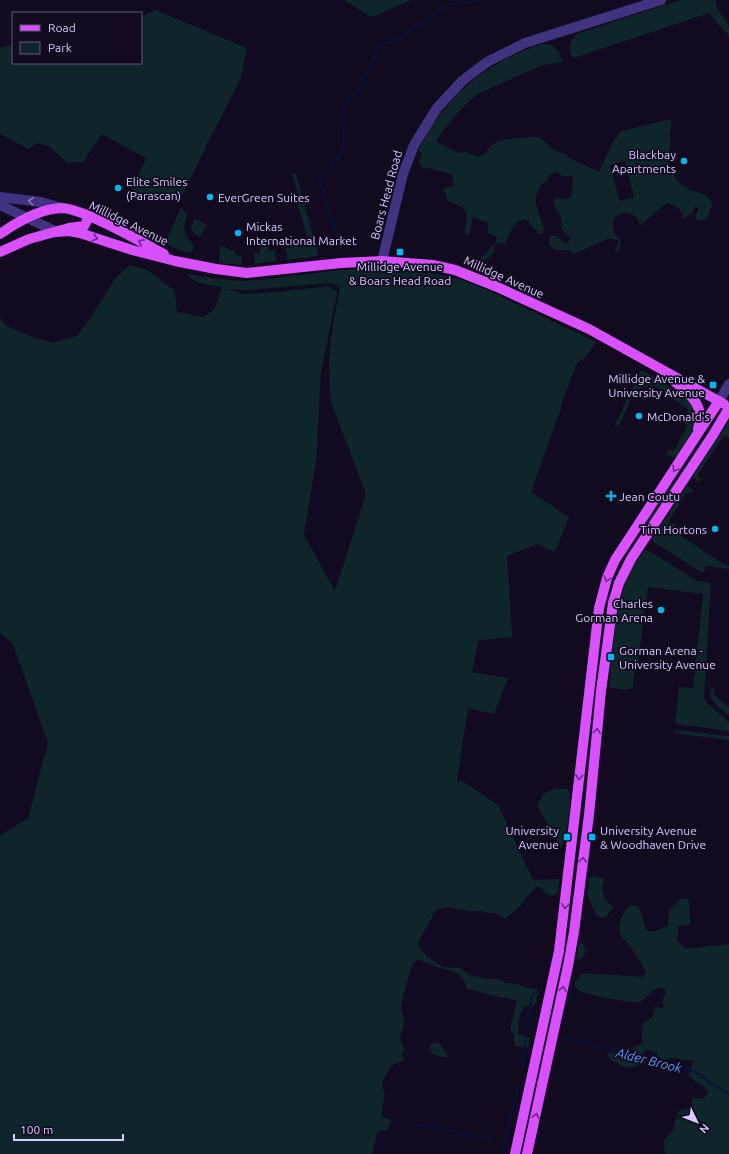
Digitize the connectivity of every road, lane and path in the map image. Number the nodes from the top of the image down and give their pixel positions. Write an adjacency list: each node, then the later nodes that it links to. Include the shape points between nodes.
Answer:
1 (661, 0): 11 (street, Boars Head Road, via 525,43 487,62 447,95 414,145)
2 (0, 197): 4 (street, Millidge Avenue, one-way to 2, via 41,202)
3 (0, 205): 6 (street, Millidge Avenue)
4 (62, 208): 5 (main road, Millidge Avenue); 6 (main road)
5 (87, 215): 7 (main road, via 84,226); 10 (main road, Millidge Avenue, one-way to 5)
6 (27, 219): 7 (street, Millidge Avenue); 8 (main road)
7 (57, 232): 9 (main road, via 29,238); 10 (main road, Millidge Avenue, one-way to 10, via 80,233)
8 (0, 234)
9 (0, 252)
10 (175, 261): 11 (main road, Millidge Avenue, via 252,274 341,263)
11 (382, 261): 12 (main road, Millidge Avenue, via 433,265 463,272 589,329)
12 (652, 363): 14 (main road, Millidge Avenue); 16 (main road, via 696,402 701,417)
13 (729, 384): 14 (street)
14 (719, 401): 15 (main road, Millidge Avenue); 16 (main road)
15 (729, 407): 18 (main road, one-way to 15, via 574,932 613,603 619,583 631,559)
16 (696, 436): 17 (main road, one-way to 17, via 615,560 603,589 589,687 559,952)
17 (515, 1154)
18 (527, 1154)

